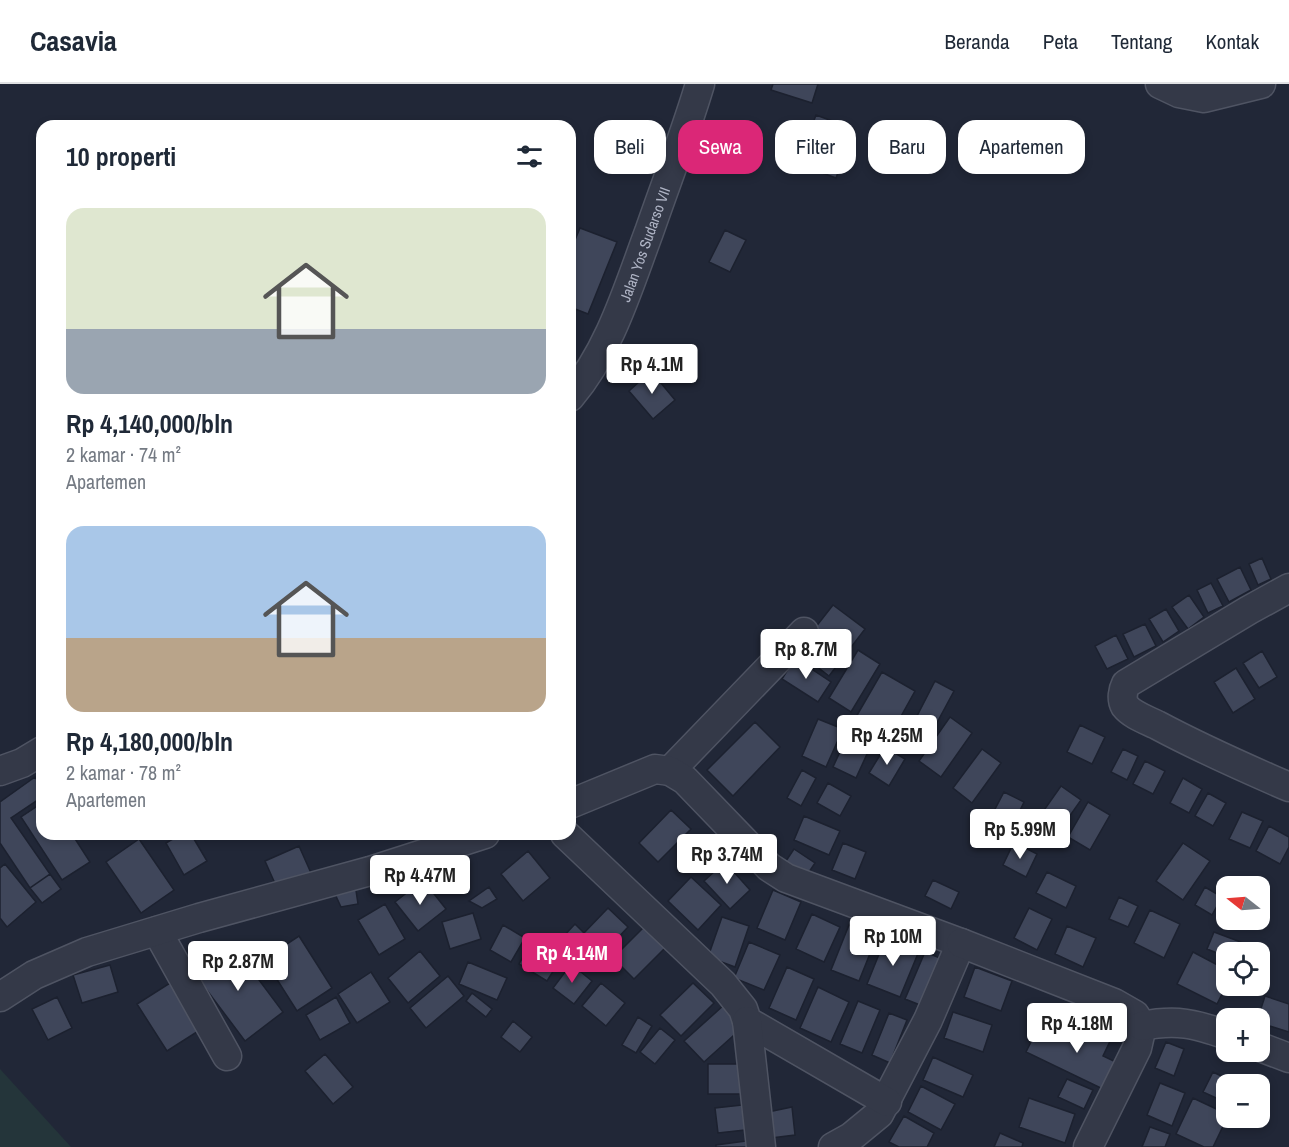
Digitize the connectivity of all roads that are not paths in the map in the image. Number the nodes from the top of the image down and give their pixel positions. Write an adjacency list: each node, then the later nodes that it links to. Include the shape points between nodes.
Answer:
1 (700, 84): 4 (street, Jalan Yos Sudarso VII, via 620,309 601,351)
2 (1160, 84): 3 (street, via 1204,98)
3 (1261, 84)
4 (576, 388)
5 (1289, 588): 10 (street, via 1126,684 1123,690 1124,704 1134,713)
6 (804, 632): 9 (street)
7 (36, 755): 8 (street)
8 (0, 771)
9 (670, 771): 11 (street, via 655,769); 15 (street, via 685,780 769,867 786,878)
10 (1289, 788)
11 (576, 802)
12 (467, 840): 14 (street)
13 (572, 840): 17 (street, via 723,984 743,1009)
14 (156, 932): 16 (street, via 87,952 34,975); 21 (street)
15 (961, 943): 18 (street, via 1114,1003 1135,1015); 23 (street, via 944,987)
16 (0, 997)
17 (747, 1021): 23 (street); 24 (street)
18 (1142, 1026): 19 (street, via 1187,1023); 26 (street, via 1137,1048)
19 (1216, 1032)
20 (1270, 1051): 22 (street)
21 (228, 1056)
22 (1289, 1058)
23 (887, 1102): 25 (street, via 867,1126)
24 (761, 1147)
25 (833, 1147)
26 (1088, 1147)

